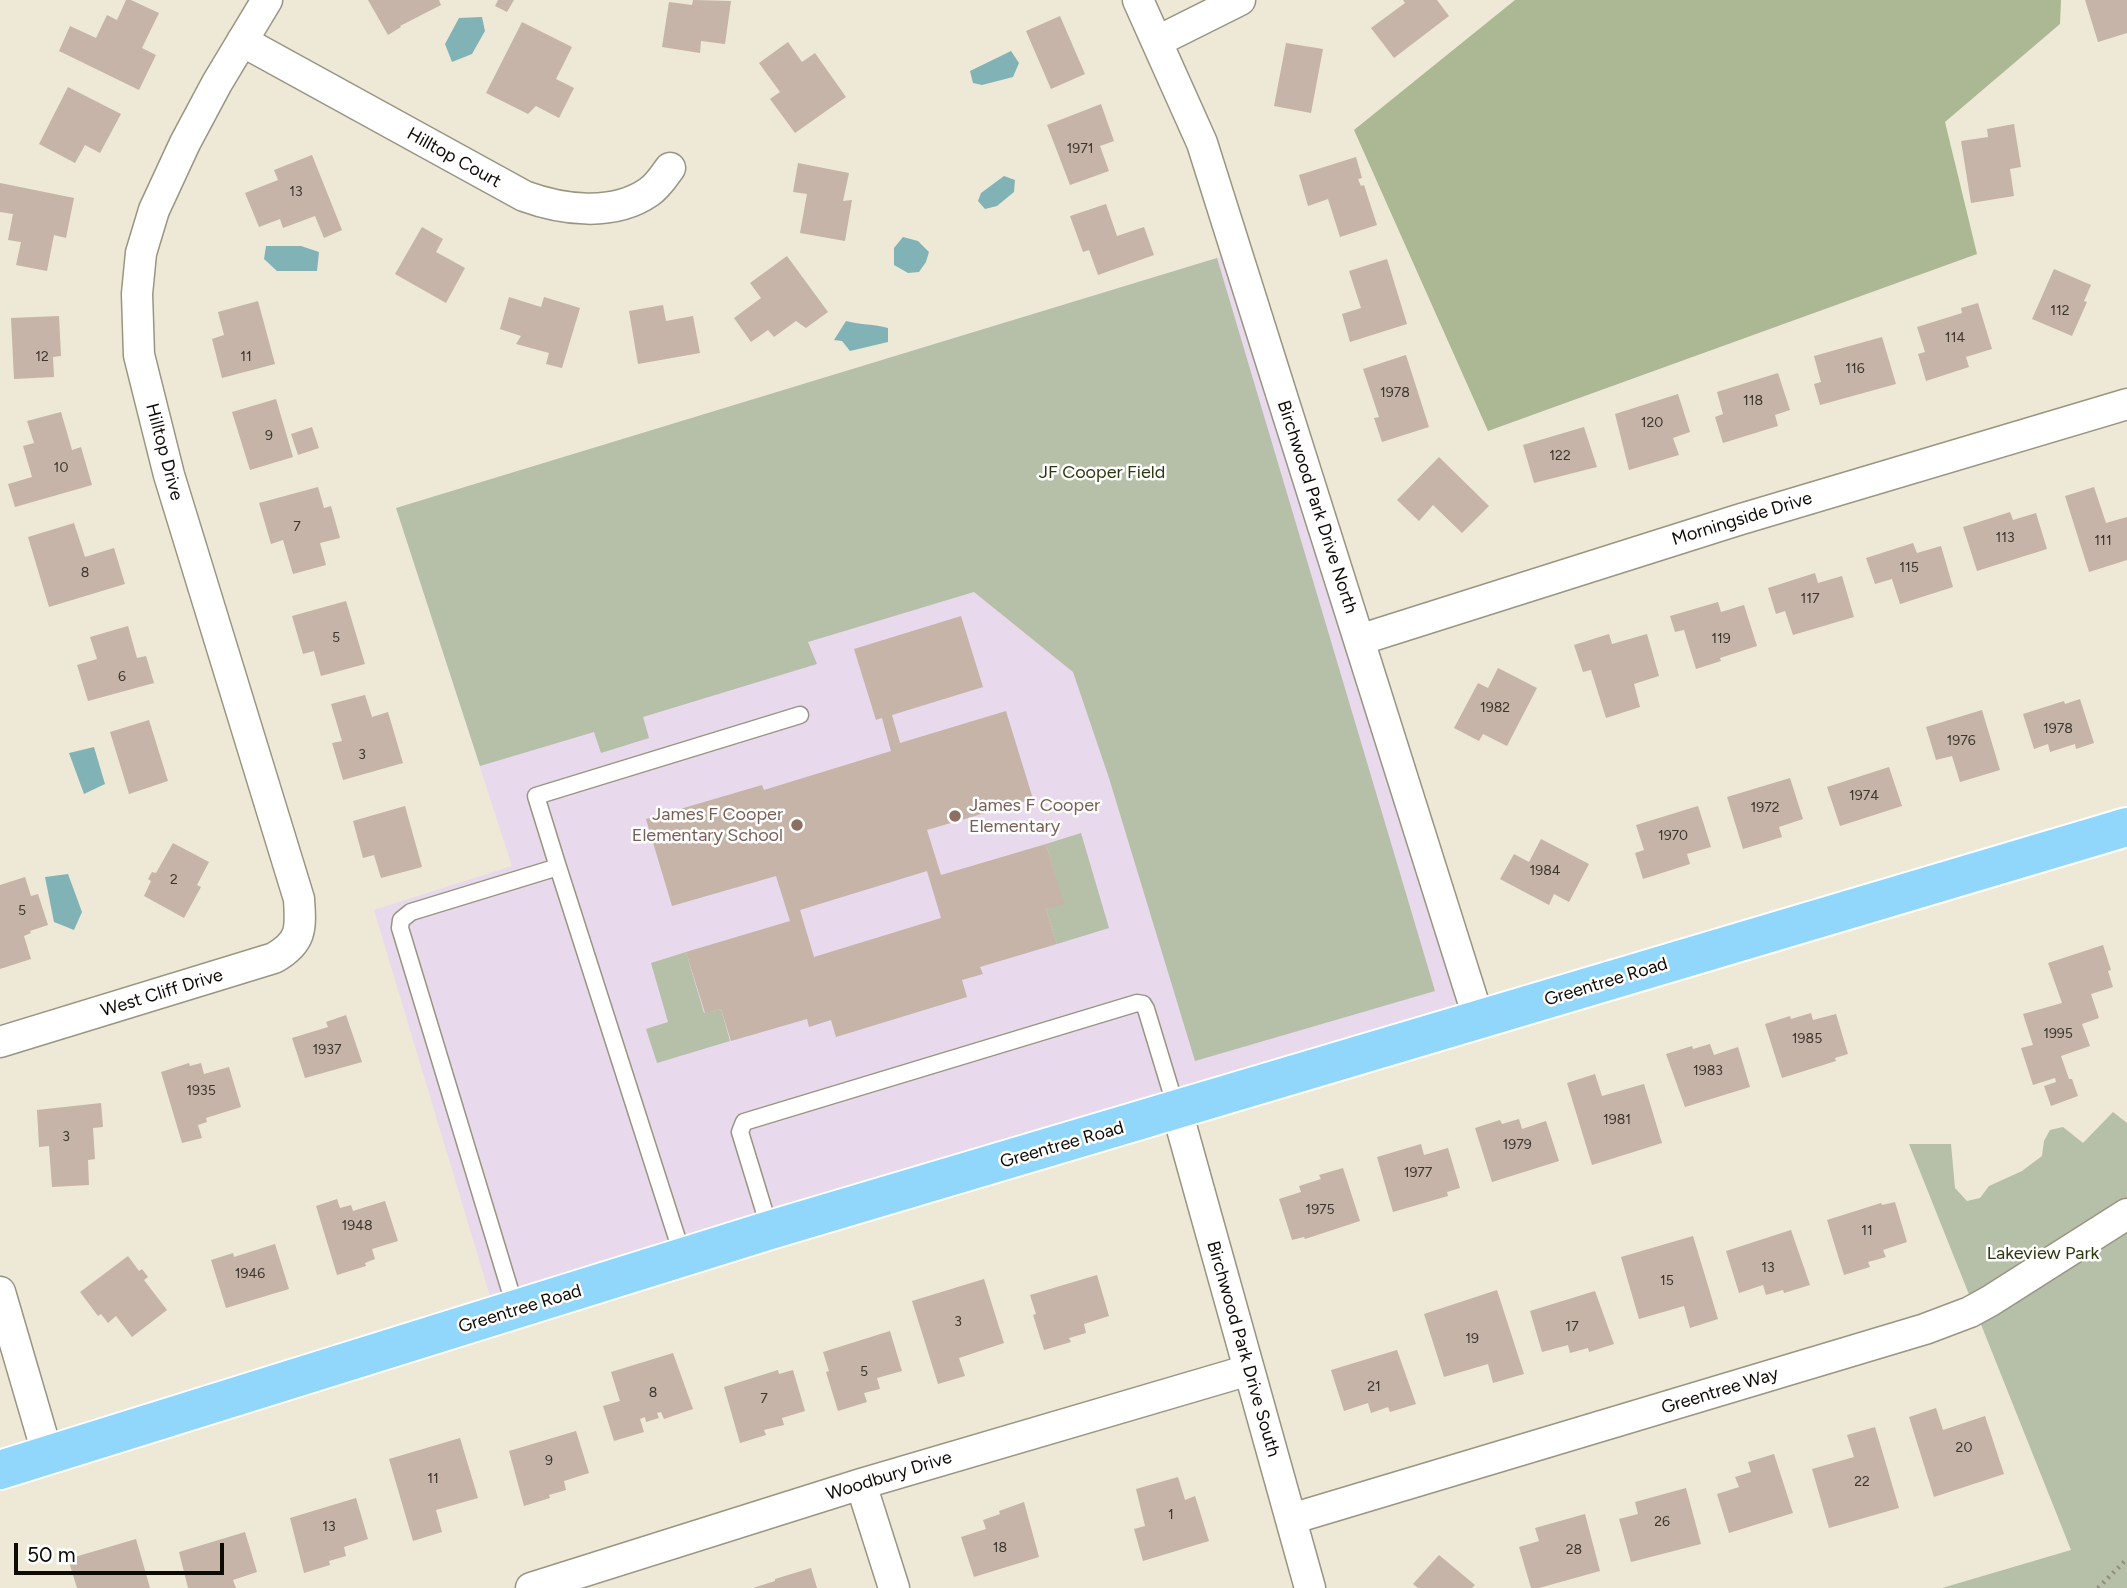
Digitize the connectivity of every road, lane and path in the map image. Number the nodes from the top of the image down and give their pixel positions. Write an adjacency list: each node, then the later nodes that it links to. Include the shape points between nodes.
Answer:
1 (267, 0): 4 (street, Hilltop Drive)
2 (1138, 0): 5 (street, Birchwood Park Drive North)
3 (1240, 0): 5 (street)
4 (242, 41): 6 (street, Hilltop Court, via 524,196 552,206 581,209 627,202 651,191); 12 (street, Hilltop Drive, via 154,210 141,253 139,355 169,475 299,900)
5 (1158, 41): 8 (street, Birchwood Park Drive North, via 1202,143)
6 (670, 168)
7 (2127, 404): 8 (street, Morningside Drive)
8 (1359, 640): 13 (street, Birchwood Park Drive North)
9 (800, 715): 11 (lane, via 536,796)
10 (2127, 827): 13 (main road, Greentree Road)
11 (558, 867): 18 (lane); 20 (lane, via 411,912 401,920 400,928)
12 (300, 918): 14 (street, West Cliff Drive, via 294,943 274,958)
13 (1479, 1020): 15 (main road, Greentree Road)
14 (0, 1042)
15 (1177, 1111): 17 (main road, Greentree Road); 17 (lane, via 1146,1009 1137,1003 744,1122 740,1132); 21 (street, Birchwood Park Drive South)
16 (2127, 1214): 25 (street, Greentree Way, via 1990,1301 1925,1329)
17 (770, 1230): 18 (main road, Greentree Road)
18 (683, 1258): 20 (main road, Greentree Road)
19 (0, 1292): 22 (street)
20 (516, 1310): 22 (main road, Greentree Road)
21 (1249, 1370): 24 (street, Woodbury Drive); 25 (street, Birchwood Park Drive South)
22 (48, 1455): 23 (main road, Greentree Road)
23 (0, 1470)
24 (861, 1484): 27 (street, Woodbury Drive); 28 (street)
25 (1291, 1519): 29 (street, Birchwood Park Drive South)
26 (2127, 1559): 30 (path)
27 (531, 1588)
28 (894, 1588)
29 (1310, 1588)
30 (2098, 1588)

